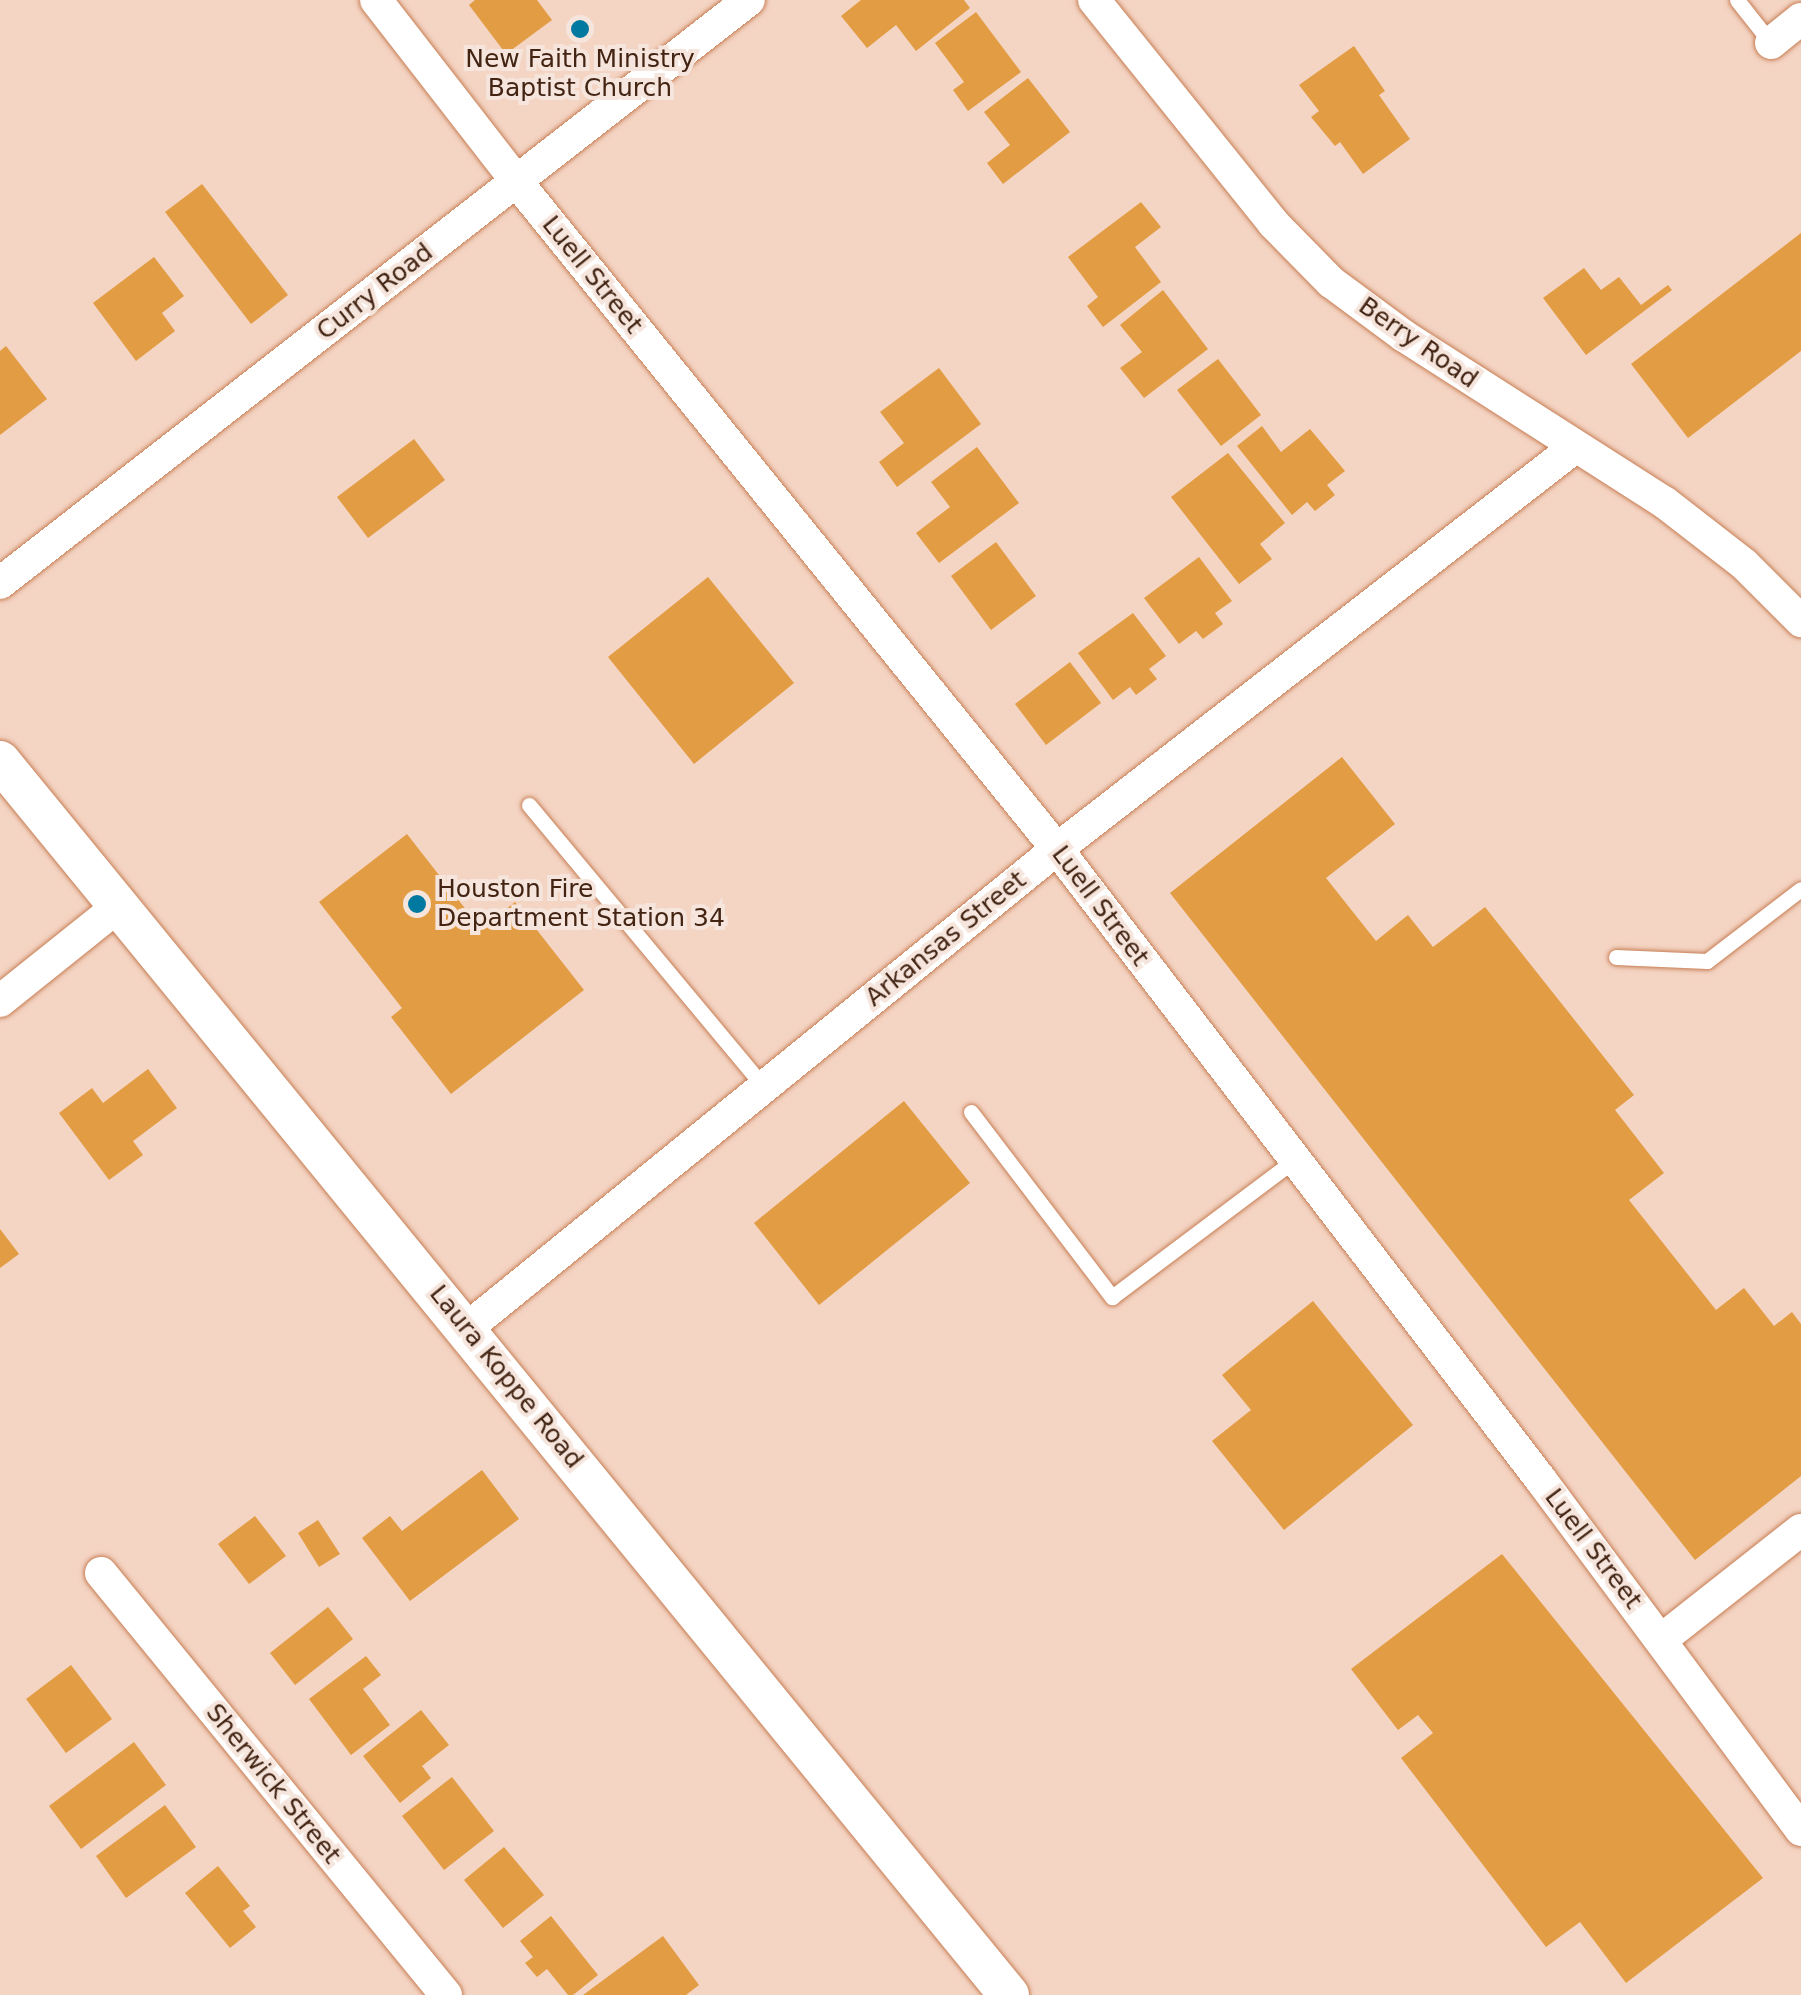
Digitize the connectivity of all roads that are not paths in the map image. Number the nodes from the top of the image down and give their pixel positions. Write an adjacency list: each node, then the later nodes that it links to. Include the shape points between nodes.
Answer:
1 (376, 0): 7 (street, Luell Street)
2 (749, 0): 7 (street, Curry Road)
3 (1094, 0): 8 (street, Berry Road, via 1273,223 1331,282)
4 (1737, 0): 6 (lane)
5 (1801, 19): 6 (street)
6 (1771, 42)
7 (517, 182): 9 (street, Curry Road); 13 (street, Luell Street)
8 (1575, 447): 10 (street, Berry Road, via 1704,533); 13 (street, Arkansas Street)
9 (0, 584)
10 (1801, 621)
11 (0, 761): 15 (street, Laura Koppe Road)
12 (529, 805): 18 (lane)
13 (1057, 849): 18 (street, Arkansas Street); 20 (street, Luell Street)
14 (1801, 889): 16 (lane, via 1707,960)
15 (120, 905): 17 (street); 21 (street, Laura Koppe Road)
16 (1616, 957)
17 (0, 1001)
18 (764, 1087): 21 (street, Arkansas Street)
19 (970, 1112): 20 (lane, via 1112,1296)
20 (1293, 1161): 24 (street, Luell Street)
21 (466, 1328): 27 (street, Laura Koppe Road)
22 (1801, 1530): 24 (street)
23 (101, 1572): 26 (street, Sherwick Street)
24 (1661, 1640): 25 (street, Luell Street)
25 (1801, 1830)
26 (446, 1995)
27 (1009, 1995)

